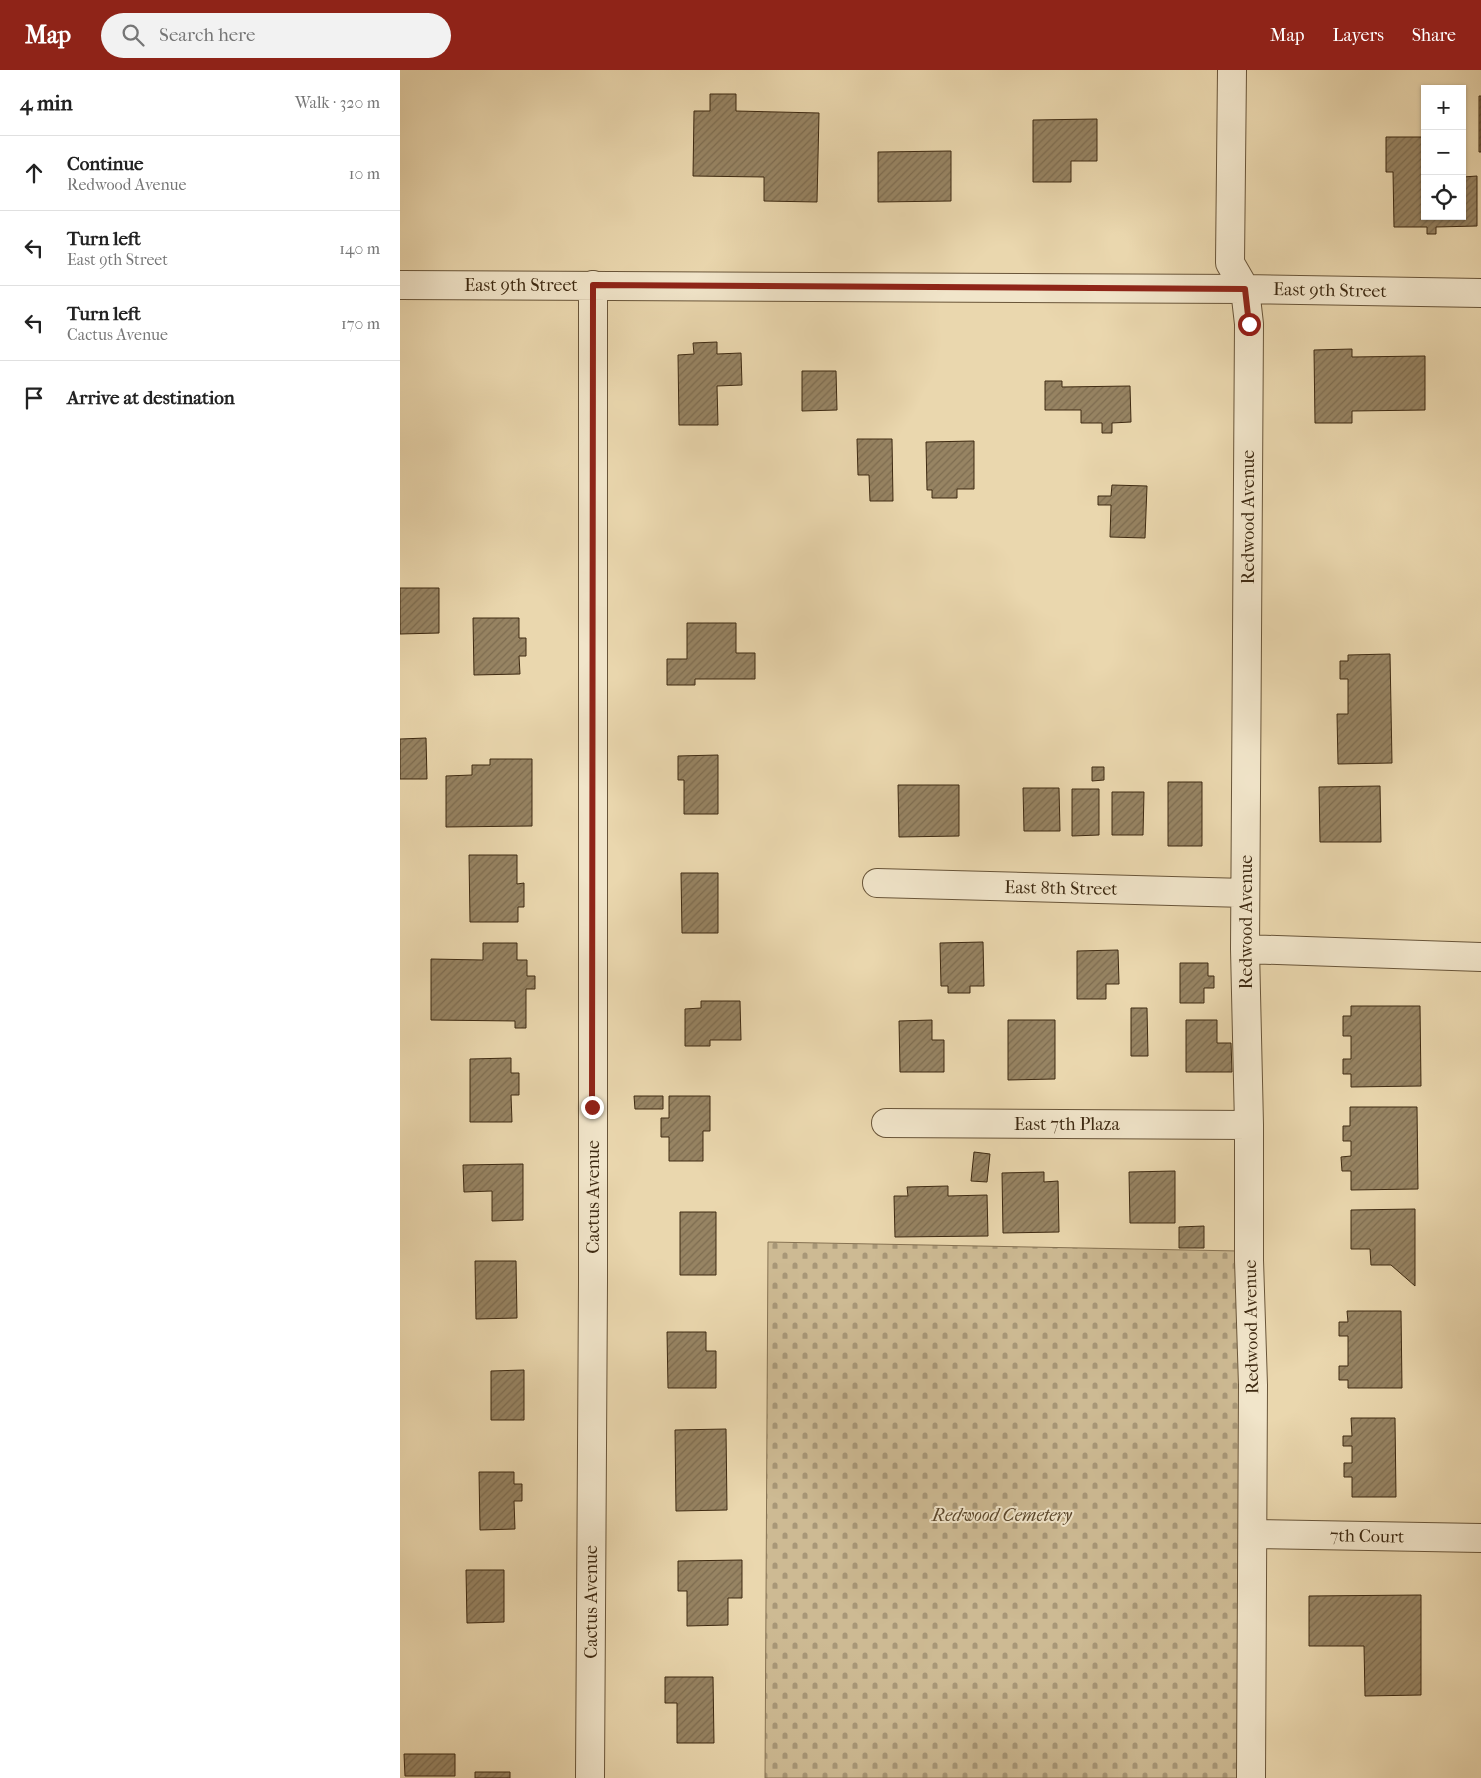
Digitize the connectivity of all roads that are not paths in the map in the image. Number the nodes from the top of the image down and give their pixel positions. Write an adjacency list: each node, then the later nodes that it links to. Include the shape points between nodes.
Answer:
1 (1232, 70): 4 (street, Redwood Avenue, via 1230,263)
2 (400, 285): 3 (street, East 9th Street)
3 (593, 285): 4 (street, East 9th Street); 14 (street, Cactus Avenue)
4 (1245, 289): 5 (street, East 9th Street); 7 (street, Redwood Avenue, via 1249,334)
5 (1481, 293)
6 (877, 883): 7 (street, East 8th Street)
7 (1245, 893): 8 (street, Redwood Avenue)
8 (1245, 949): 9 (street); 11 (street, Redwood Avenue)
9 (1481, 957)
10 (886, 1123): 11 (street, East 7th Plaza)
11 (1249, 1124): 12 (street, Redwood Avenue)
12 (1253, 1534): 13 (street, 7th Court); 15 (street, Redwood Avenue)
13 (1481, 1538)
14 (590, 1778)
15 (1251, 1778)

